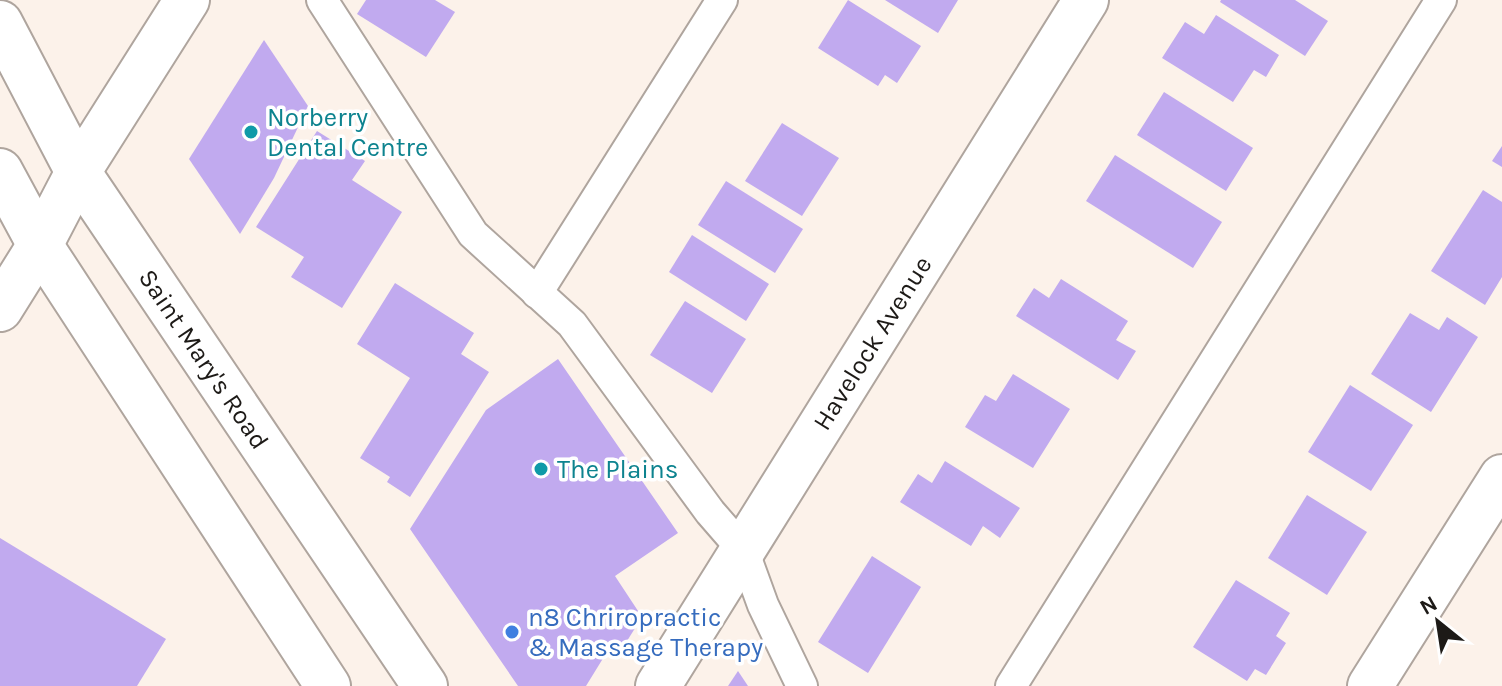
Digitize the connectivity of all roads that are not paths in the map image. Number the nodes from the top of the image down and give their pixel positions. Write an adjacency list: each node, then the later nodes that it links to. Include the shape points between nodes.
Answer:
1 (187, 0): 8 (street)
2 (322, 0): 10 (lane, via 473,234)
3 (722, 0): 10 (lane)
4 (1086, 0): 13 (street, Havelock Avenue)
5 (1441, 0): 18 (lane)
6 (0, 23): 8 (street, Saint Mary's Road)
7 (0, 171): 9 (street)
8 (78, 172): 9 (street); 15 (street, Saint Mary's Road)
9 (40, 245): 11 (street); 14 (street)
10 (537, 293): 13 (lane, via 572,324)
11 (0, 309)
12 (1502, 477): 19 (street)
13 (743, 550): 16 (street, Havelock Avenue); 17 (lane)
14 (328, 686)
15 (425, 686)
16 (658, 686)
17 (802, 686)
18 (1011, 686)
19 (1370, 686)

